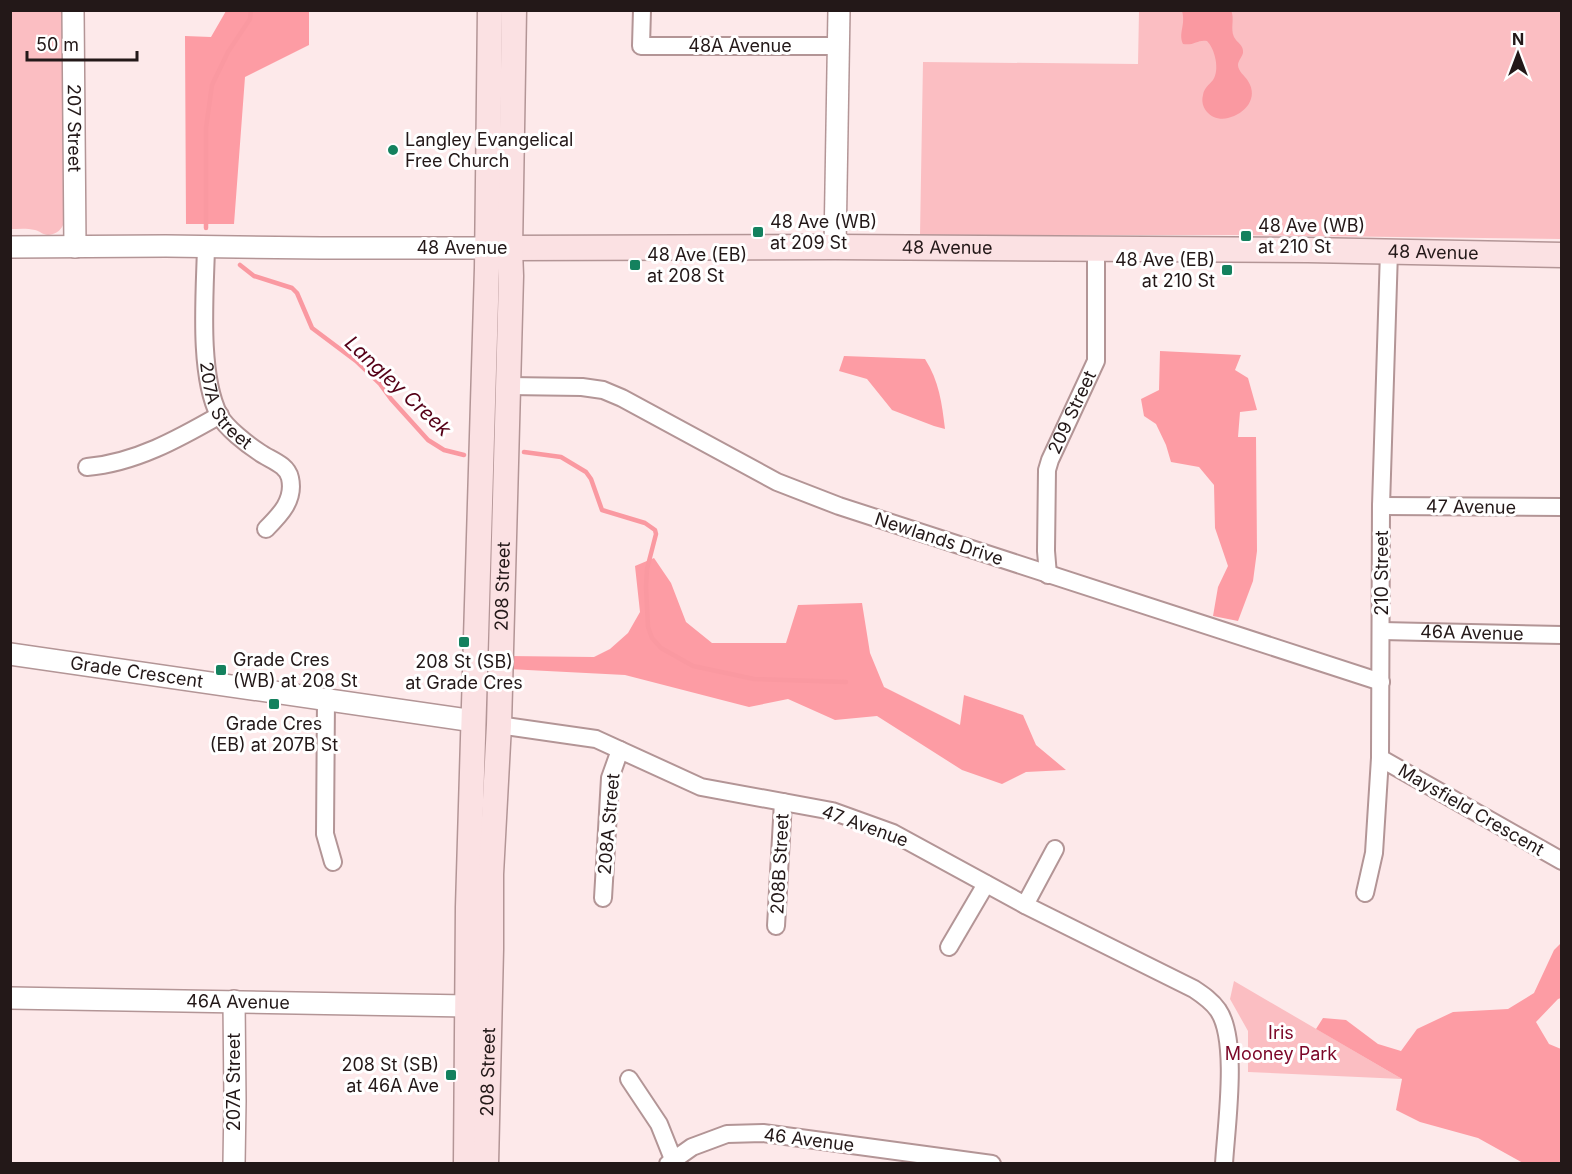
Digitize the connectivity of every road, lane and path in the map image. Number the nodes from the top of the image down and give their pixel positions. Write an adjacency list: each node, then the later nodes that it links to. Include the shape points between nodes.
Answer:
1 (73, 10): 8 (street, 207 Street)
2 (490, 10): 11 (main road, 208 Street)
3 (514, 10): 11 (main road, 208 Street)
4 (642, 10): 6 (street, 48A Avenue, via 641,46)
5 (839, 10): 6 (street)
6 (838, 46): 10 (street)
7 (10, 247): 8 (street, 48 Avenue)
8 (75, 247): 9 (street, 48 Avenue)
9 (206, 247): 11 (street, 48 Avenue); 16 (street, 207A Street, via 205,351)
10 (835, 247): 11 (main road, 48 Avenue); 12 (main road, 48 Avenue)
11 (499, 248): 15 (main road, 208 Street, via 511,276); 21 (main road, 208 Street)
12 (1096, 249): 13 (main road, 48 Avenue); 22 (street, 209 Street, via 1096,361 1047,470)
13 (1389, 251): 14 (main road, 48 Avenue); 18 (street, 210 Street)
14 (1562, 255)
15 (508, 386): 22 (street, Newlands Drive, via 603,390 777,482); 29 (main road, 208 Street)
16 (219, 415): 17 (street, via 141,455); 20 (street, 207A Street, via 250,446 290,475 290,497)
17 (87, 467)
18 (1381, 506): 19 (street, 47 Avenue); 23 (street, 210 Street)
19 (1562, 507)
20 (266, 529)
21 (478, 543): 28 (main road, 208 Street); 29 (main road, via 488,646 486,709)
22 (1048, 574): 26 (street, Newlands Drive)
23 (1382, 631): 24 (street, 46A Avenue); 26 (street, 210 Street)
24 (1562, 635)
25 (10, 654): 27 (street, Grade Crescent)
26 (1381, 682): 31 (street, 210 Street)
27 (326, 699): 28 (street, Grade Crescent); 35 (street, via 324,834)
28 (474, 721): 36 (main road, via 484,746 482,807); 46 (main road, 208 Street)
29 (499, 725): 30 (street, 47 Avenue, via 596,740); 36 (main road, 208 Street)
30 (620, 750): 32 (street, 47 Avenue, via 701,787); 39 (street, 208A Street, via 610,778)
31 (1380, 758): 34 (street, Maysfield Crescent); 38 (street, 210 Street, via 1374,853)
32 (783, 802): 37 (street, 47 Avenue, via 832,811 892,833); 41 (street, 208B Street)
33 (1055, 849): 40 (street)
34 (1562, 861)
35 (333, 862)
36 (491, 874): 43 (main road, 208 Street)
37 (986, 884): 40 (street, 47 Avenue); 42 (street)
38 (1365, 893)
39 (603, 898)
40 (1025, 905): 54 (street, 47 Avenue, via 1194,989 1219,1011 1230,1051)
41 (776, 926)
42 (949, 947)
43 (491, 949): 46 (main road, via 477,998); 52 (main road, 208 Street)
44 (10, 998): 45 (street, 46A Avenue)
45 (234, 1001): 46 (street, 46A Avenue); 50 (street, 207A Street)
46 (467, 1006): 51 (main road, 208 Street)
47 (629, 1079): 49 (street, via 658,1124)
48 (953, 1161): 49 (street, 46 Avenue, via 763,1133 728,1134 692,1147); 53 (street, 46 Avenue)
49 (672, 1162)
50 (234, 1164)
51 (466, 1164)
52 (486, 1164)
53 (992, 1164)
54 (1224, 1164)

